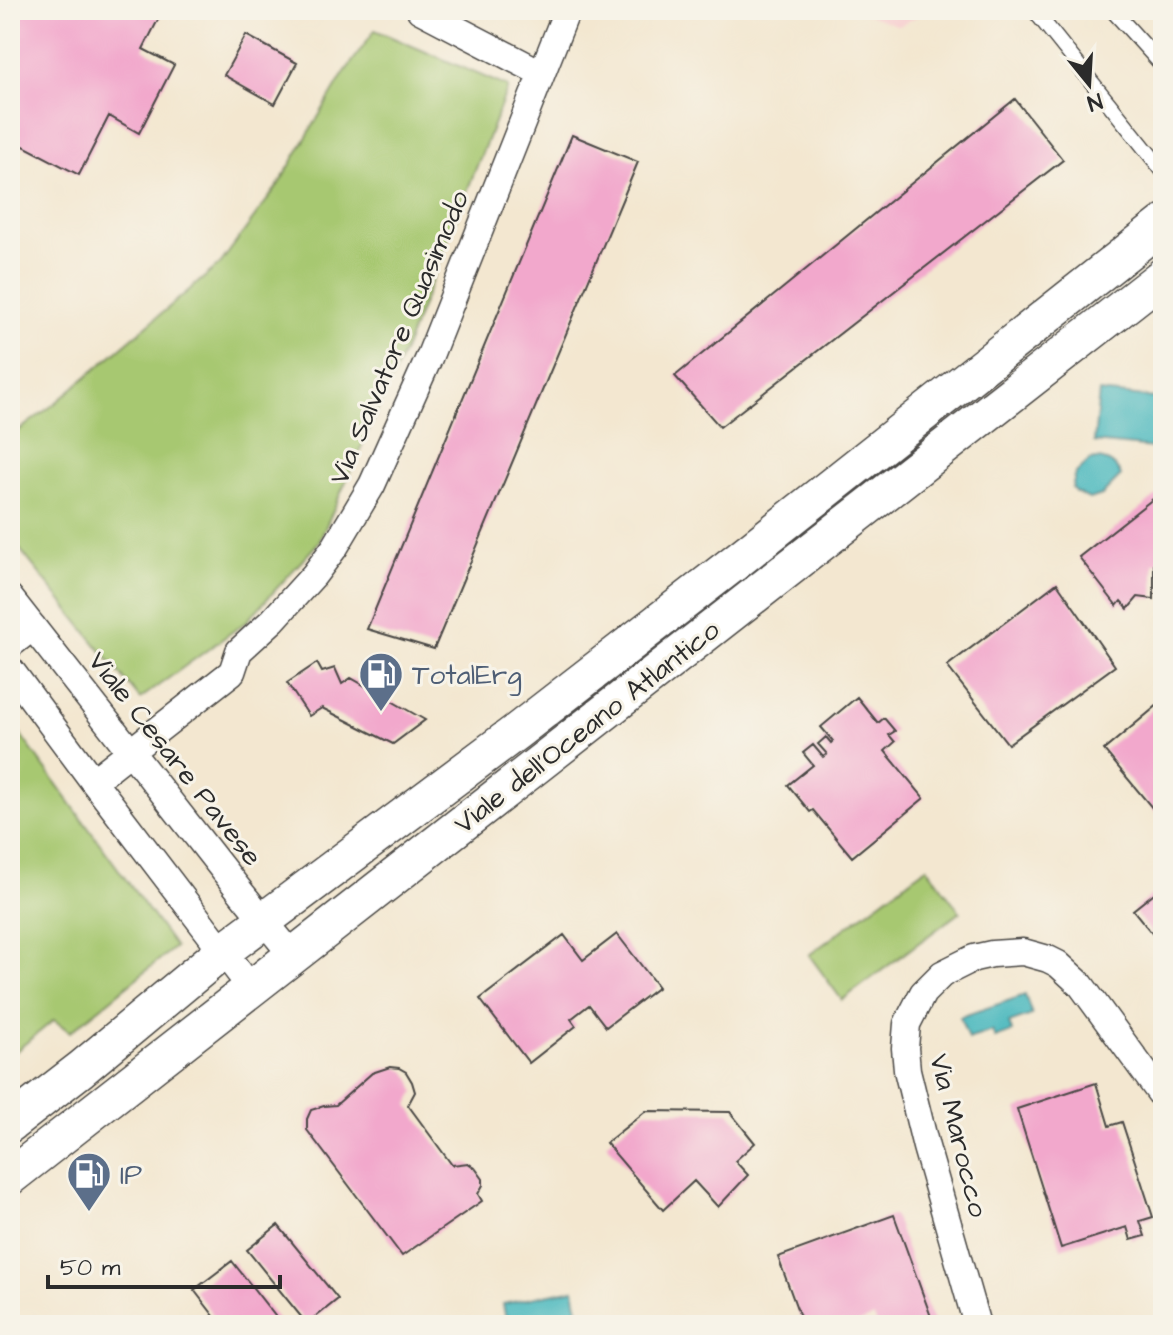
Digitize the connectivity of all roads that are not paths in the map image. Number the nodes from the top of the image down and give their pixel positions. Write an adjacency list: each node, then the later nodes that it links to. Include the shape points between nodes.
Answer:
1 (420, 10): 6 (street)
2 (567, 10): 6 (street, Via Salvatore Quasimodo)
3 (1034, 10): 7 (lane)
4 (1114, 11): 5 (lane)
5 (1163, 66)
6 (541, 73): 14 (street, Via Salvatore Quasimodo, via 429,358 353,518 304,588 239,651 232,672)
7 (1163, 171)
8 (1163, 224): 16 (main road, Viale dell'Oceano Atlantico, via 528,723)
9 (1158, 290): 18 (main road, Viale dell'Oceano Atlantico)
10 (10, 598): 11 (street, Viale Cesare Pavese)
11 (33, 627): 12 (street); 14 (street, Viale Cesare Pavese)
12 (10, 645)
13 (10, 669): 15 (street)
14 (130, 752): 15 (street, Via Salvatore Quasimodo); 16 (street, Viale Cesare Pavese)
15 (93, 781): 17 (street)
16 (264, 921): 17 (main road, Viale dell'Oceano Atlantico); 18 (street, Viale Cesare Pavese)
17 (223, 951): 19 (street); 21 (main road, Viale dell'Oceano Atlantico)
18 (293, 956): 19 (main road, Viale dell'Oceano Atlantico)
19 (251, 988): 22 (main road, Viale dell'Oceano Atlantico)
20 (1163, 1097): 23 (street, Via Marocco, via 1081,985 1048,959 1023,952 981,956 931,983 907,1024 907,1070)
21 (10, 1124)
22 (10, 1177)
23 (977, 1325)

